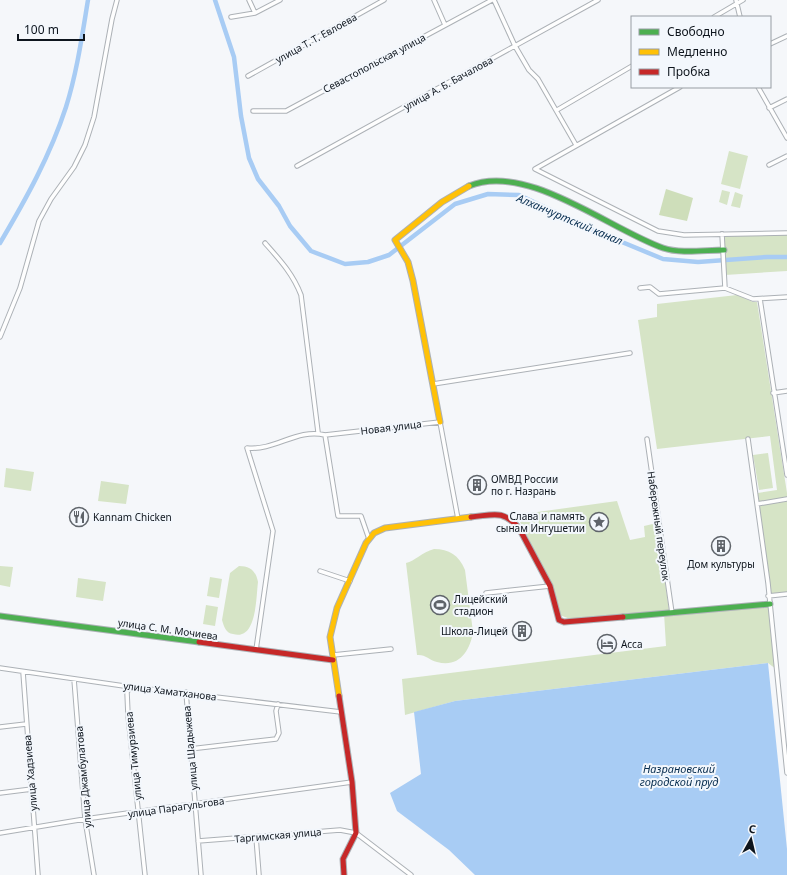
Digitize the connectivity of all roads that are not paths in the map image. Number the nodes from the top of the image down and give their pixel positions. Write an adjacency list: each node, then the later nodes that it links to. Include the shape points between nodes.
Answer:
1 (117, 0): 39 (street, via 94,117 85,146 39,221 20,288)
2 (249, 0): 10 (street)
3 (280, 0): 10 (street)
4 (384, 0): 19 (street, улица Т. Т. Евлоева)
5 (434, 0): 14 (street)
6 (493, 0): 14 (street, Севастопольская улица); 17 (street)
7 (598, 0): 17 (street, улица А. Б. Бачалова)
8 (743, 0): 9 (street)
9 (737, 2): 11 (street); 12 (street)
10 (255, 13): 13 (street)
11 (716, 16)
12 (740, 16)
13 (231, 17)
14 (445, 25): 25 (street, Севастопольская улица, via 286,111)
15 (787, 36): 16 (street)
16 (771, 44)
17 (515, 46): 24 (street); 30 (street, улица А. Б. Бачалова)
18 (631, 67): 24 (street)
19 (248, 76)
20 (678, 88): 27 (street)
21 (759, 88): 23 (street)
22 (787, 99): 23 (street)
23 (769, 108): 26 (street)
24 (557, 110): 27 (street)
25 (253, 111)
26 (787, 138)
27 (576, 145): 32 (street, via 535,169 658,231 684,235)
28 (787, 156): 29 (street)
29 (769, 165)
30 (297, 166)
31 (787, 233): 32 (street)
32 (722, 234): 34 (street)
33 (265, 243): 45 (street, via 285,265 301,295)
34 (724, 250): 36 (street); 41 (street, via 664,248 546,191 516,182 485,181 457,191 395,240 402,250 413,280)
35 (640, 288): 36 (street, via 650,287 658,294)
36 (725, 288): 38 (street, via 753,300)
37 (787, 297): 38 (street)
38 (760, 299): 43 (street)
39 (0, 337)
40 (630, 353): 41 (street)
41 (433, 384): 44 (street)
42 (787, 390): 43 (street)
43 (773, 392): 49 (street)
44 (440, 422): 46 (street, Новая улица); 53 (street)
45 (318, 432): 46 (street, Новая улица); 65 (street, via 288,438 266,447 246,448 273,531)
46 (325, 435): 54 (street, via 338,516 361,516)
47 (647, 439): 62 (street, Набережный переулок)
48 (748, 439): 52 (street)
49 (787, 468): 50 (street)
50 (787, 475)
51 (787, 499): 52 (street)
52 (757, 504): 60 (street)
53 (458, 518): 54 (street, via 385,528 378,530); 57 (street, via 503,514 512,520 519,528)
54 (369, 539): 56 (street)
55 (320, 571): 56 (street)
56 (350, 581): 66 (street, via 337,608 330,637)
57 (550, 586): 58 (street); 62 (street, via 557,615 559,620 564,622)
58 (486, 593)
59 (787, 594): 60 (street)
60 (768, 596): 61 (street)
61 (770, 604): 62 (street); 77 (street)
62 (672, 613)
63 (0, 616): 65 (street, улица С. М. Мочиева)
64 (391, 649): 66 (street)
65 (256, 650): 66 (street, улица С. М. Мочиева)
66 (333, 657): 73 (street)
67 (0, 668): 68 (street, улица Хаматханова)
68 (23, 672): 69 (street, улица Хаматханова); 74 (street, улица Хадзиева)
69 (74, 679): 70 (street, улица Хаматханова); 83 (street, улица Джамбулатова)
70 (131, 687): 71 (street, улица Хаматханова); 82 (street, улица Тимурзиева, via 127,692 128,715)
71 (186, 692): 72 (street, улица Хаматханова); 76 (street, улица Шадыжева)
72 (278, 704): 73 (street, улица Хаматханова); 76 (street, via 276,711 279,733 276,739)
73 (341, 712): 78 (street)
74 (26, 724): 75 (street); 79 (street, улица Хадзиева)
75 (0, 727)
76 (190, 749): 81 (street, улица Шадыжева)
77 (787, 774)
78 (352, 782): 81 (street, улица Парагульгова); 86 (street)
79 (32, 789): 80 (street); 84 (street, улица Хадзиева)
80 (0, 793)
81 (195, 805): 82 (street, улица Парагульгова); 88 (street, улица Шадыжева)
82 (140, 813): 83 (street, улица Парагульгова); 91 (street, улица Тимурзиева)
83 (85, 819): 84 (street, улица Парагульгова); 90 (street, улица Джамбулатова)
84 (35, 827): 85 (street, улица Парагульгова); 89 (street, улица Хадзиева)
85 (0, 833)
86 (356, 833): 87 (street, Таргимская улица, via 340,830); 94 (street, via 343,859); 95 (street)
87 (256, 837): 88 (street, Таргимская улица); 93 (street)
88 (198, 841): 92 (street, улица Шадыжева)
89 (38, 875)
90 (94, 875)
91 (145, 875)
92 (201, 875)
93 (259, 875)
94 (344, 875)
95 (411, 875)

